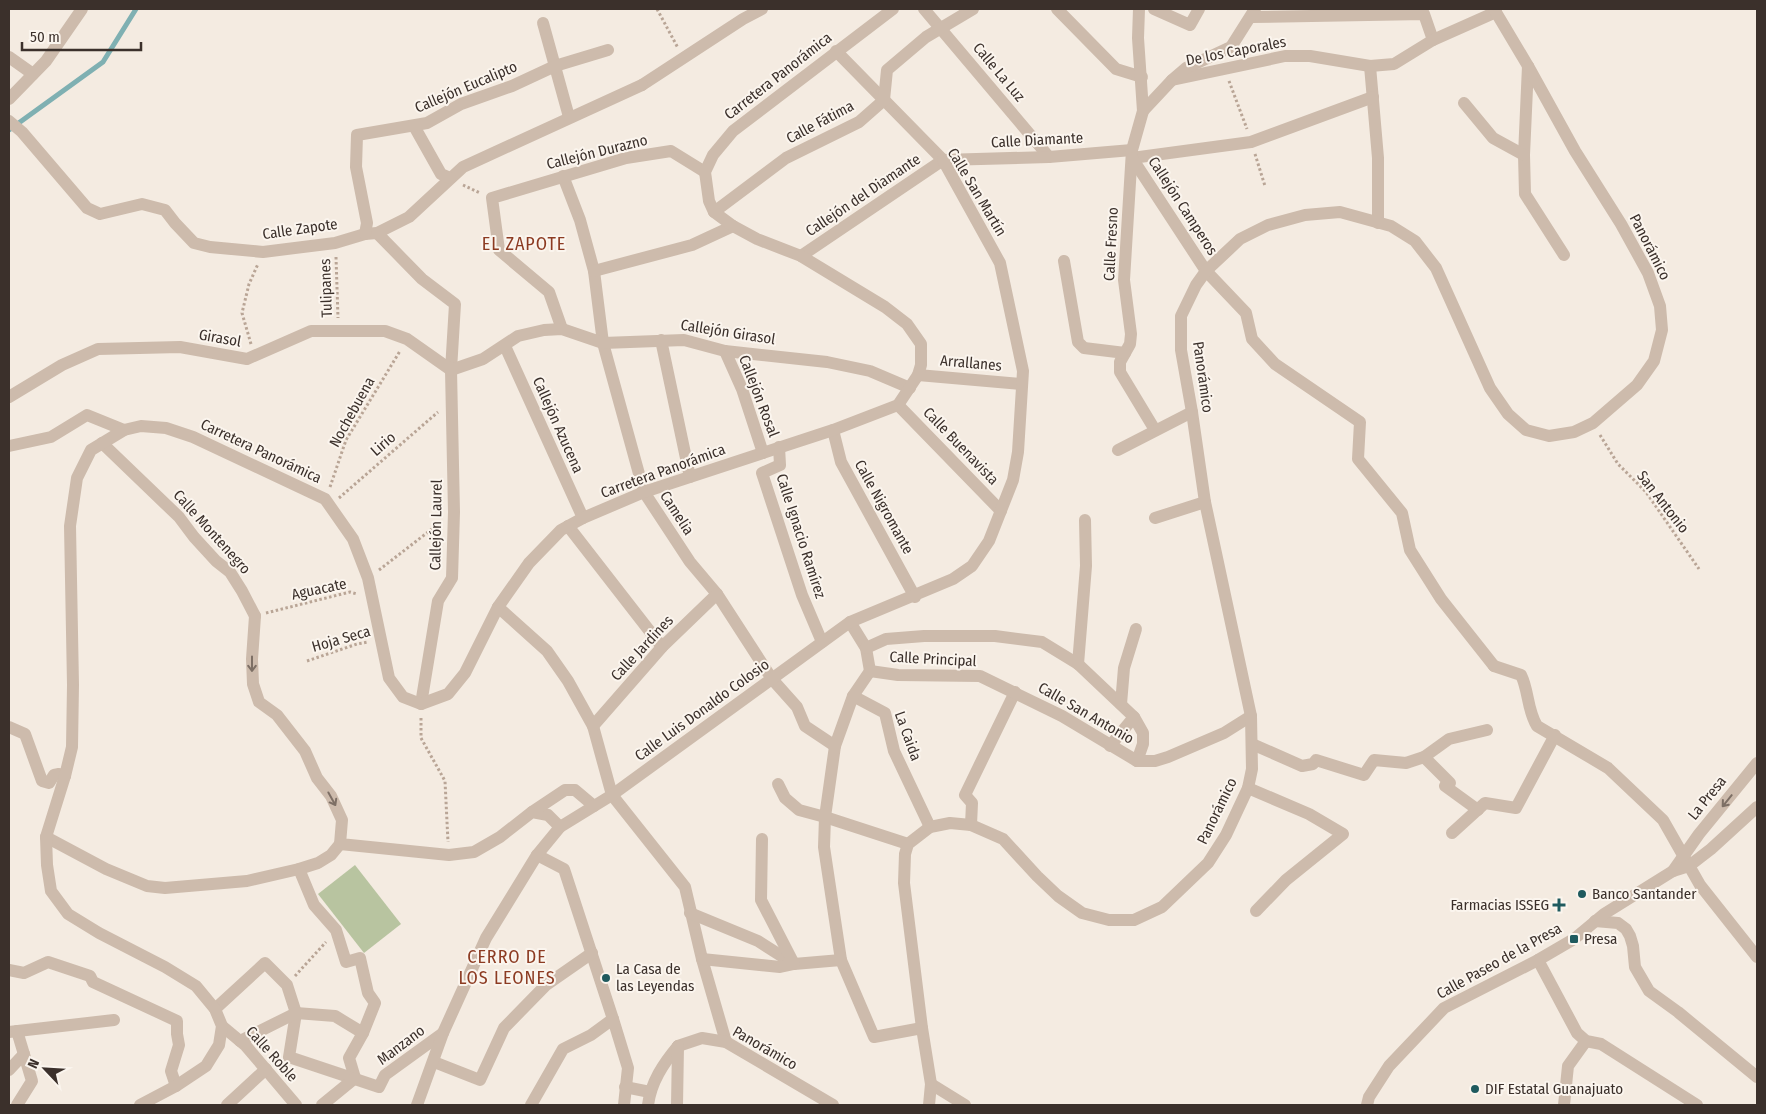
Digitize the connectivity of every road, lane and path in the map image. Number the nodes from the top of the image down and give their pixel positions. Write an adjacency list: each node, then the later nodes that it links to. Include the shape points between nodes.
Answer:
1 (82, 9): 23 (street, via 46,61)
2 (657, 9): 19 (path)
3 (762, 9): 19 (street, Calle Zapote)
4 (892, 9): 17 (street, Carretera Panorámica)
5 (924, 9): 14 (street, Calle La Luz)
6 (973, 9): 14 (street)
7 (1057, 9): 24 (street, via 1116,69)
8 (1139, 9): 24 (street, Calle Fresno)
9 (1154, 9): 10 (street, via 1190,25)
10 (1199, 9)
11 (1495, 10): 15 (street, De los Caporales); 22 (street, Panorámico)
12 (1253, 13): 15 (street, via 1424,14); 25 (street, via 1231,47 1186,68)
13 (543, 23): 20 (street)
14 (941, 28): 28 (street, via 887,70); 36 (street, Calle La Luz)
15 (1433, 40): 21 (street, De los Caporales, via 1394,64)
16 (608, 50): 20 (street, Callejón Eucalipto)
17 (836, 51): 28 (street, Calle San Martín); 38 (street, Carretera Panorámica, via 733,131 714,154)
18 (9, 57): 23 (street)
19 (682, 57): 31 (street, Calle Zapote, via 642,85)
20 (555, 66): 31 (street); 33 (street, Callejón Eucalipto)
21 (1370, 66): 25 (street, De los Caporales, via 1310,56 1285,56); 26 (street)
22 (1528, 66): 35 (street); 70 (street, Panorámico, via 1648,273 1660,306 1662,330 1654,361 1637,385)
23 (33, 74): 27 (street)
24 (1142, 77): 30 (street, Calle Fresno)
25 (1172, 80): 30 (street, De los Caporales)
26 (1374, 97): 34 (street, Calle Diamante, via 1251,142); 43 (street)
27 (9, 99)
28 (884, 100): 37 (street, Calle San Martín); 42 (street, Calle Fátima, via 859,122 786,158)
29 (1464, 103): 35 (street, via 1493,138)
30 (1143, 111): 34 (street, Calle Fresno)
31 (569, 117): 40 (street, Calle Zapote, via 463,167)
32 (9, 121): 47 (street, Calle Zapote, via 87,208 100,214 142,204 165,210 194,243)
33 (414, 126): 40 (street, via 441,174); 45 (street, Callejón Eucalipto, via 358,135 356,167)
34 (1132, 154): 36 (street, Calle Diamante); 52 (street, Callejón Camperos); 60 (street, Calle Fresno, via 1124,280 1131,334)
35 (1524, 155): 48 (street, via 1525,194)
36 (1049, 157): 37 (street, Calle Diamante)
37 (943, 160): 49 (street, Callejón del Diamante); 64 (street, Calle San Martín, via 1000,263 1023,371)
38 (705, 172): 39 (street, Callejón Durazno, via 670,151 626,158); 42 (street)
39 (563, 176): 41 (street, Callejón Durazno); 51 (street, Camelia, via 580,220)
40 (450, 178): 41 (path); 45 (street, Calle Zapote, via 410,217)
41 (492, 198): 53 (street, via 499,250 549,292)
42 (714, 212): 44 (street)
43 (1378, 223): 52 (street, Panorámico, via 1340,212 1305,215 1268,225 1240,239); 70 (street, Panorámico, via 1391,226 1415,241 1436,268 1490,388 1508,414 1526,430 1549,436 1574,432)
44 (733, 226): 49 (street); 51 (street, via 692,245)
45 (371, 233): 46 (street, Calle Zapote); 62 (street, via 455,304)
46 (335, 243): 47 (street, Calle Zapote); 54 (path, Tulipanes)
47 (263, 252): 61 (path, via 249,284 242,313)
48 (1564, 255)
49 (801, 256): 63 (street, via 886,307 907,324 921,344)
50 (1064, 261): 60 (street, via 1078,342 1084,348)
51 (594, 271): 57 (street, Camelia)
52 (1206, 271): 69 (street, Panorámico, via 1181,316 1181,350); 115 (street, via 1246,312 1252,339 1275,364 1360,422 1358,459 1402,513 1410,550 1441,599 1494,666 1520,675 1531,716 1537,726)
53 (562, 329): 57 (street, Callejón Girasol); 58 (street, Callejón Girasol, via 518,336)
54 (339, 331): 55 (street, Girasol, via 385,332); 61 (street, Girasol, via 311,331)
55 (407, 339): 62 (street, Girasol); 81 (path, Nochebuena, via 346,440)
56 (661, 340): 57 (street, Callejón Girasol); 59 (street, Callejón Girasol, via 684,340); 79 (street)
57 (603, 342): 80 (street, Camelia)
58 (504, 346): 62 (street, Callejón Girasol, via 483,359); 85 (street, Callejón Azucena)
59 (725, 351): 65 (street, Callejón Girasol, via 827,362 870,371); 78 (street, Callejón Rosal)
60 (1125, 354): 73 (street, Calle Fresno, via 1120,362 1120,372)
61 (254, 356): 66 (street, Girasol, via 247,359 180,347 98,349 62,365)
62 (451, 370): 67 (street, Callejón Laurel)
63 (918, 375): 64 (street, Arrallanes); 65 (street)
64 (1021, 384): 83 (street, Calle Luis Donaldo Colosio, via 1018,452)
65 (910, 388): 68 (street)
66 (9, 397)
67 (451, 401): 81 (path, Lirio); 84 (street, Callejón Laurel)
68 (898, 404): 72 (street, Carretera Panorámica); 83 (street, Calle Buenavista)
69 (1192, 412): 73 (street); 82 (street, Panorámico)
70 (1593, 423): 89 (path, San Antonio, via 1618,464 1646,492)
71 (124, 430): 74 (street, Carretera Panorámica); 75 (street, via 87,415 51,436); 81 (street, Carretera Panorámica, via 141,426 166,428 193,437)
72 (834, 430): 76 (street, Carretera Panorámica); 93 (street, Calle Nigromante, via 841,462)
73 (1155, 430): 77 (street)
74 (102, 443): 95 (street, Calle Montenegro, via 179,517 216,561 230,572); 122 (street, Carretera Panorámica, via 91,450 77,478 70,526 72,747)
75 (9, 446)
76 (779, 448): 78 (street, Carretera Panorámica); 99 (street, Calle Ignacio Ramírez, via 780,465 762,473 802,595)
77 (1118, 450)
78 (764, 452): 79 (street, Carretera Panorámica)
79 (690, 477): 80 (street, Carretera Panorámica)
80 (644, 492): 85 (street, Carretera Panorámica); 91 (street, Camelia, via 690,562)
81 (328, 502): 90 (street, via 353,539)
82 (1205, 502): 86 (street); 110 (street, Panorámico)
83 (1001, 511): 93 (street, Calle Luis Donaldo Colosio, via 990,541 972,566)
84 (454, 512): 90 (path); 108 (street, Callejón Laurel, via 452,578 438,601)
85 (583, 518): 88 (street, Carretera Panorámica)
86 (1155, 518)
87 (1085, 520): 103 (street, via 1086,566)
88 (568, 526): 94 (street, Carretera Panorámica, via 529,563); 100 (street)
89 (1699, 569)
90 (368, 578): 98 (street)
91 (717, 594): 100 (street, Calle Jardines); 105 (street, Camelia)
92 (359, 596): 95 (path, Aguacate, via 350,592)
93 (915, 597): 96 (street, Calle Luis Donaldo Colosio)
94 (498, 607): 108 (street, Carretera Panorámica, via 465,673 448,694); 113 (street, via 547,651)
95 (255, 616): 137 (street, one-way to 137, via 252,684 259,702 277,715 305,751 317,778 331,796 342,820)
96 (850, 622): 99 (street, Calle Luis Donaldo Colosio); 101 (street, Calle Principal)
97 (1136, 629): 109 (street, via 1124,668)
98 (381, 639): 102 (path, Hoja Seca); 108 (street, via 389,678 403,697)
99 (822, 642): 105 (street, Calle Luis Donaldo Colosio)
100 (662, 647): 113 (street, Calle Jardines)
101 (866, 648): 103 (street, via 886,639 995,636 1042,642); 104 (street, Calle Principal)
102 (307, 661)
103 (1078, 664): 109 (street)
104 (870, 671): 106 (street, Calle Principal, via 898,675 980,676); 107 (street)
105 (772, 679): 117 (street, Camelia, via 797,707 805,726); 125 (street, Calle Luis Donaldo Colosio)
106 (1015, 692): 118 (street, Calle San Antonio); 131 (street, via 966,795 972,803)
107 (853, 696): 117 (street); 133 (street, La Caida, via 885,713 894,751)
108 (421, 704): 140 (path, via 421,738 445,782)
109 (1121, 704): 111 (street)
110 (1251, 716): 116 (street, Panorámico); 120 (street, Calle San Antonio, via 1224,733 1168,757)
111 (1134, 717): 118 (street); 120 (street, via 1143,733)
112 (9, 726): 122 (street, via 24,734 42,781 49,783 54,775)
113 (593, 726): 125 (street)
114 (1487, 730): 119 (street, via 1449,739)
115 (1555, 736): 128 (street, via 1516,808 1484,803); 141 (street, via 1608,768 1663,820)
116 (1252, 744): 119 (street, via 1302,766 1316,760 1364,775 1374,760 1406,763); 124 (street, Panorámico)
117 (835, 746): 130 (street)
118 (1110, 746): 120 (street, Calle San Antonio)
119 (1424, 757): 128 (street, via 1450,783 1445,786)
120 (1137, 761)
121 (1757, 763): 141 (street, La Presa, one-way to 141)
122 (65, 776): 135 (street, Carretera Panorámica)
123 (778, 784): 130 (street, via 785,798 799,810)
124 (1248, 788): 131 (street, Panorámico, via 1226,835 1208,863 1162,906 1134,920 1109,920 1082,913 1058,896 1003,838); 143 (street, via 1309,814 1343,834 1286,880)
125 (612, 795): 126 (street, Calle Luis Donaldo Colosio); 144 (street, via 684,887)
126 (594, 806): 129 (street, via 575,790 565,790); 132 (street, Calle Luis Donaldo Colosio)
127 (1757, 807): 141 (street, via 1711,849)
128 (1478, 810): 134 (street)
129 (532, 812): 132 (street, via 548,815); 140 (street, via 474,852)
130 (825, 817): 138 (street); 150 (street, via 824,847)
131 (971, 825): 133 (street, Panorámico, via 950,823)
132 (560, 826): 139 (street, Calle Luis Donaldo Colosio)
133 (930, 828): 138 (street, Panorámico)
134 (1452, 833)
135 (46, 837): 142 (street, via 106,869 147,886 165,888 247,880); 155 (street, Carretera Panorámica, via 51,891 68,914 196,986)
136 (762, 838): 152 (street, via 760,900)
137 (340, 844): 140 (street); 142 (street, via 318,863)
138 (908, 844): 160 (street, via 904,883)
139 (537, 854): 147 (street, via 564,869); 163 (street, Calle Luis Donaldo Colosio, via 486,938)
140 (449, 855)
141 (1686, 861): 145 (street, Calle Paseo de la Presa); 148 (street, via 1700,885)
142 (299, 869): 146 (street, via 314,905)
143 (1256, 911)
144 (690, 913): 149 (street); 152 (street, via 758,941)
145 (1595, 921): 151 (street, Calle Paseo de la Presa); 172 (street, via 1618,923 1626,929 1633,946 1635,967 1648,991)
146 (336, 930): 154 (path); 162 (street, via 346,962 360,958 368,993 375,1003)
147 (592, 953): 157 (street); 169 (street, via 546,985 504,1028 480,1080)
148 (1757, 957)
149 (702, 960): 152 (street, via 780,967); 166 (street)
150 (841, 960): 152 (street); 160 (street, via 874,1037)
151 (1538, 960): 165 (street, via 1577,1032); 191 (street, Calle Paseo de la Presa, via 1444,1008 1389,1066)
152 (794, 964)
153 (9, 970): 175 (street, via 24,973 48,962 90,976 93,982 177,1021 180,1045 170,1071)
154 (287, 985): 155 (street, via 265,963); 156 (street)
155 (215, 1009): 159 (street, Carretera Panorámica)
156 (296, 1013): 162 (street, via 335,1016); 164 (street); 173 (street, via 289,1057)
157 (613, 1019): 176 (street, via 628,1068); 184 (street, via 591,1036 563,1049)
158 (114, 1020): 161 (street)
159 (222, 1026): 164 (street, Calle Roble); 175 (street, via 219,1046 206,1066)
160 (922, 1028): 174 (street)
161 (13, 1032): 168 (street)
162 (363, 1033): 173 (street, via 349,1058)
163 (443, 1033): 169 (street, Calle Luis Donaldo Colosio); 173 (street, Manzano, via 385,1075 379,1087)
164 (240, 1040): 170 (street, Calle Roble)
165 (1586, 1041): 192 (street, via 1568,1066); 193 (street, via 1601,1044)
166 (726, 1042): 167 (street, Panorámico, via 702,1038); 188 (street, Panorámico)
167 (678, 1046): 177 (street, via 662,1065); 187 (street)
168 (24, 1054): 171 (street); 179 (street, via 32,1081)
169 (434, 1062): 183 (street, Calle Luis Donaldo Colosio)
170 (266, 1069): 178 (street, Calle Roble); 181 (street)
171 (9, 1070)
172 (1757, 1077)
173 (354, 1078): 182 (street)
174 (931, 1084): 189 (street); 190 (street)
175 (176, 1086): 180 (street)
176 (625, 1088): 177 (street); 185 (street)
177 (650, 1092): 186 (street)
178 (293, 1104)
179 (17, 1105)
180 (140, 1105)
181 (227, 1105)
182 (322, 1105)
183 (418, 1105)
184 (531, 1105)
185 (624, 1105)
186 (648, 1105)
187 (677, 1105)
188 (832, 1105)
189 (929, 1105)
190 (965, 1105)
191 (1367, 1105)
192 (1564, 1105)
193 (1697, 1105)

